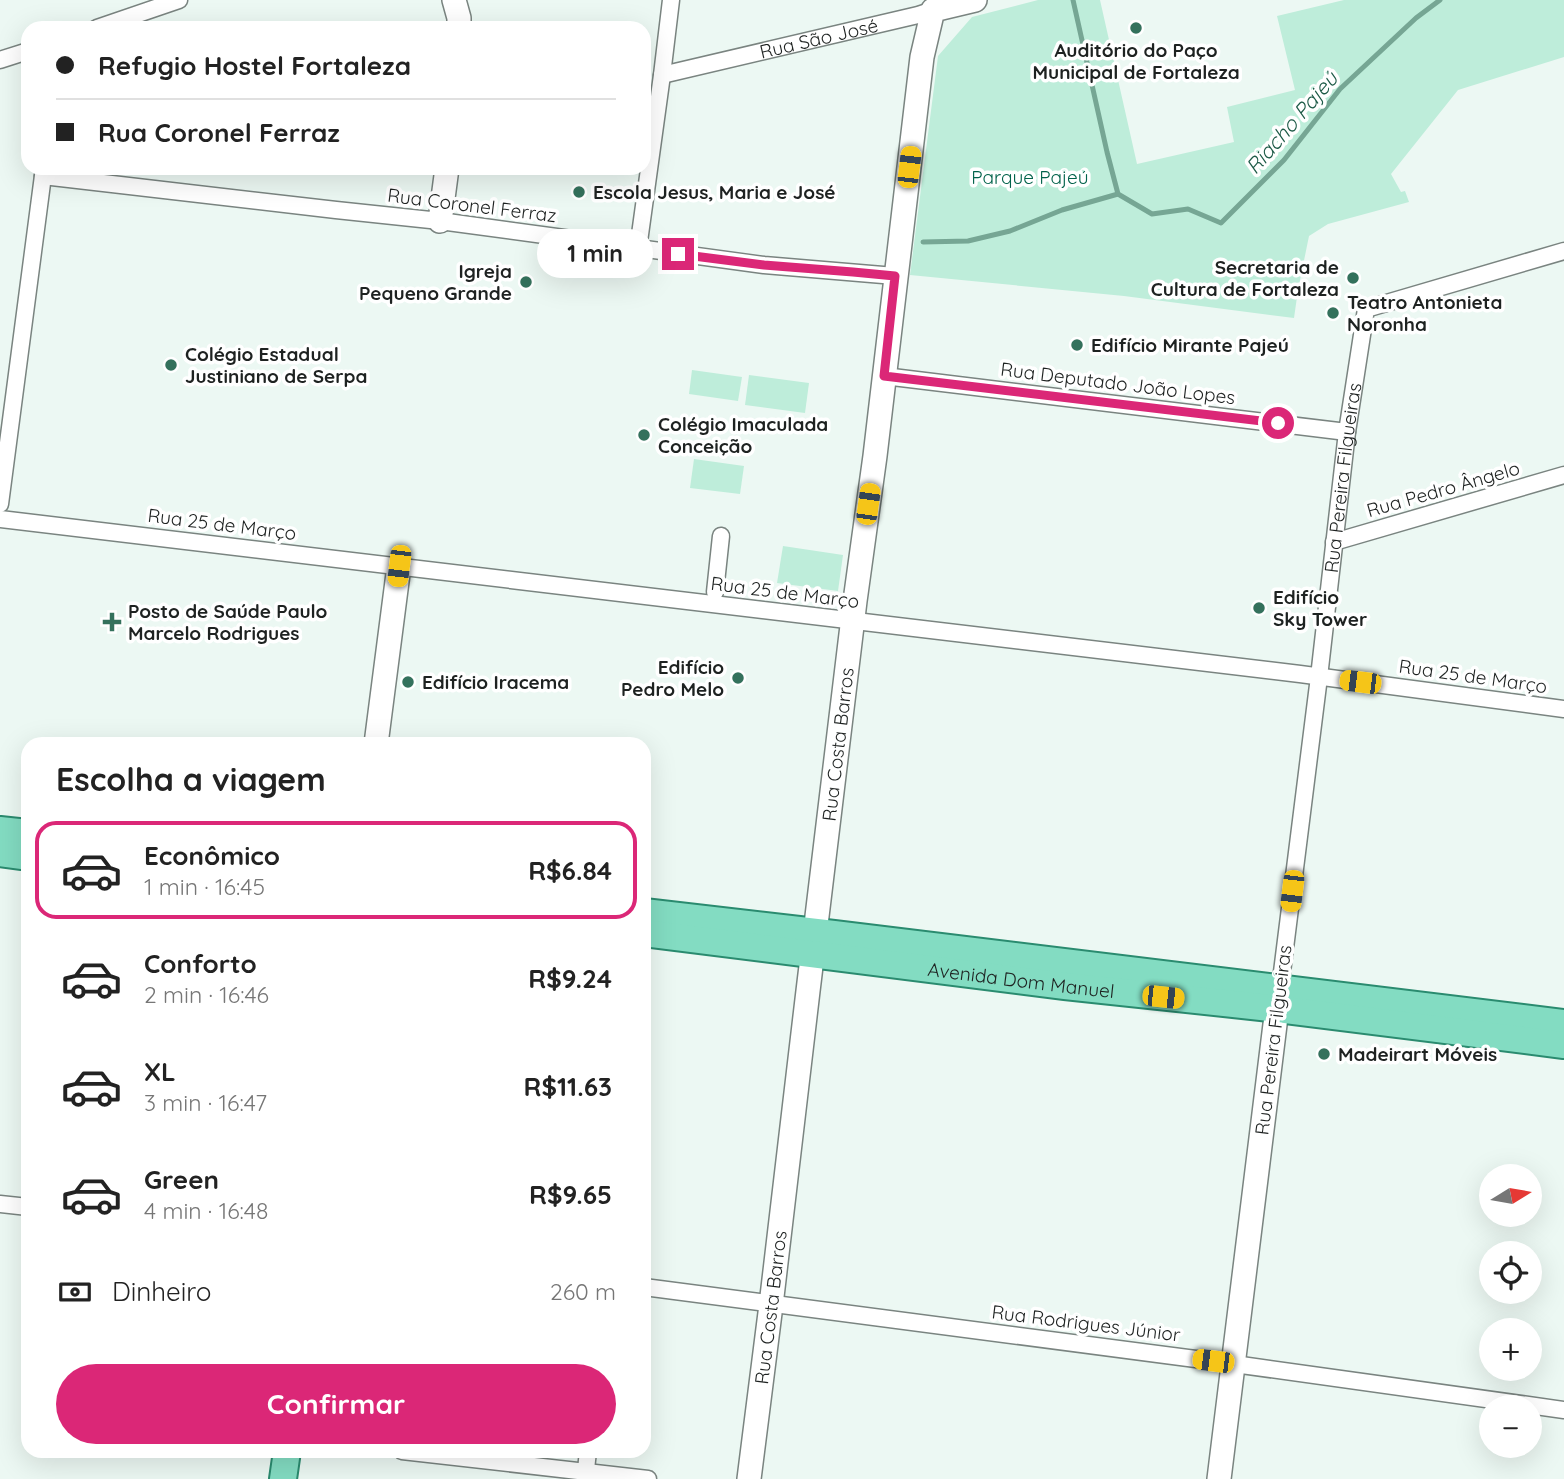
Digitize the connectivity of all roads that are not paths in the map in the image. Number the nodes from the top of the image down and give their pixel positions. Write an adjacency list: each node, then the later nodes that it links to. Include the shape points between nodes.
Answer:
1 (179, 0): 6 (street)
2 (454, 0): 7 (street)
3 (671, 0): 10 (street)
4 (975, 0): 5 (street, Rua São José)
5 (935, 5): 10 (street, Rua São José); 19 (street, Rua Costa Barros, via 922,57)
6 (118, 21)
7 (459, 21)
8 (21, 53): 9 (street)
9 (0, 60)
10 (662, 75): 11 (street)
11 (651, 155)
12 (44, 175): 23 (street)
13 (66, 175): 16 (street, Rua Coronel Ferraz)
14 (446, 175): 16 (street)
15 (648, 175): 17 (street)
16 (440, 221): 17 (street, Rua Coronel Ferraz)
17 (638, 249): 19 (street, Rua Coronel Ferraz)
18 (1564, 251): 21 (street, Rua Pereira Filgueiras, via 1366,309)
19 (895, 276): 20 (street, Rua Costa Barros)
20 (884, 376): 21 (street, Rua Deputado João Lopes); 29 (street, Rua Costa Barros)
21 (1347, 432): 26 (street, Rua Pereira Filgueiras)
22 (1564, 475): 26 (street, Rua Pedro Ângelo)
23 (0, 504)
24 (0, 519): 27 (street, Rua 25 de Março)
25 (721, 536): 28 (street)
26 (1334, 542): 30 (street, Rua Pereira Filgueiras)
27 (399, 566): 29 (street, Rua 25 de Março); 32 (street)
28 (715, 592)
29 (853, 622): 30 (street, Rua 25 de Março); 39 (street, Rua Costa Barros)
30 (1319, 677): 31 (street, Rua 25 de Março); 40 (street, Rua Pereira Filgueiras)
31 (1564, 709)
32 (377, 737)
33 (0, 830): 34 (main road)
34 (21, 832)
35 (0, 853): 36 (main road)
36 (21, 856)
37 (651, 913): 39 (main road, Avenida Dom Manuel)
38 (651, 933): 39 (main road, Avenida Dom Manuel)
39 (814, 942): 40 (main road, Avenida Dom Manuel); 46 (street, Rua Costa Barros)
40 (1278, 998): 41 (main road, Avenida Dom Manuel); 42 (main road, Avenida Dom Manuel); 47 (street, Rua Pereira Filgueiras)
41 (1564, 1023)
42 (1564, 1045)
43 (0, 1204): 44 (street)
44 (21, 1206)
45 (651, 1288): 46 (street, Rua Rodrigues Júnior)
46 (771, 1305): 47 (street, Rua Rodrigues Júnior); 54 (street, Rua Costa Barros)
47 (1234, 1364): 48 (street, Rua Rodrigues Júnior); 55 (street, Rua Pereira Filgueiras)
48 (1564, 1410)
49 (286, 1458): 52 (main road)
50 (455, 1458): 51 (street)
51 (585, 1475): 53 (street)
52 (284, 1479)
53 (648, 1479)
54 (749, 1479)
55 (1219, 1479)

